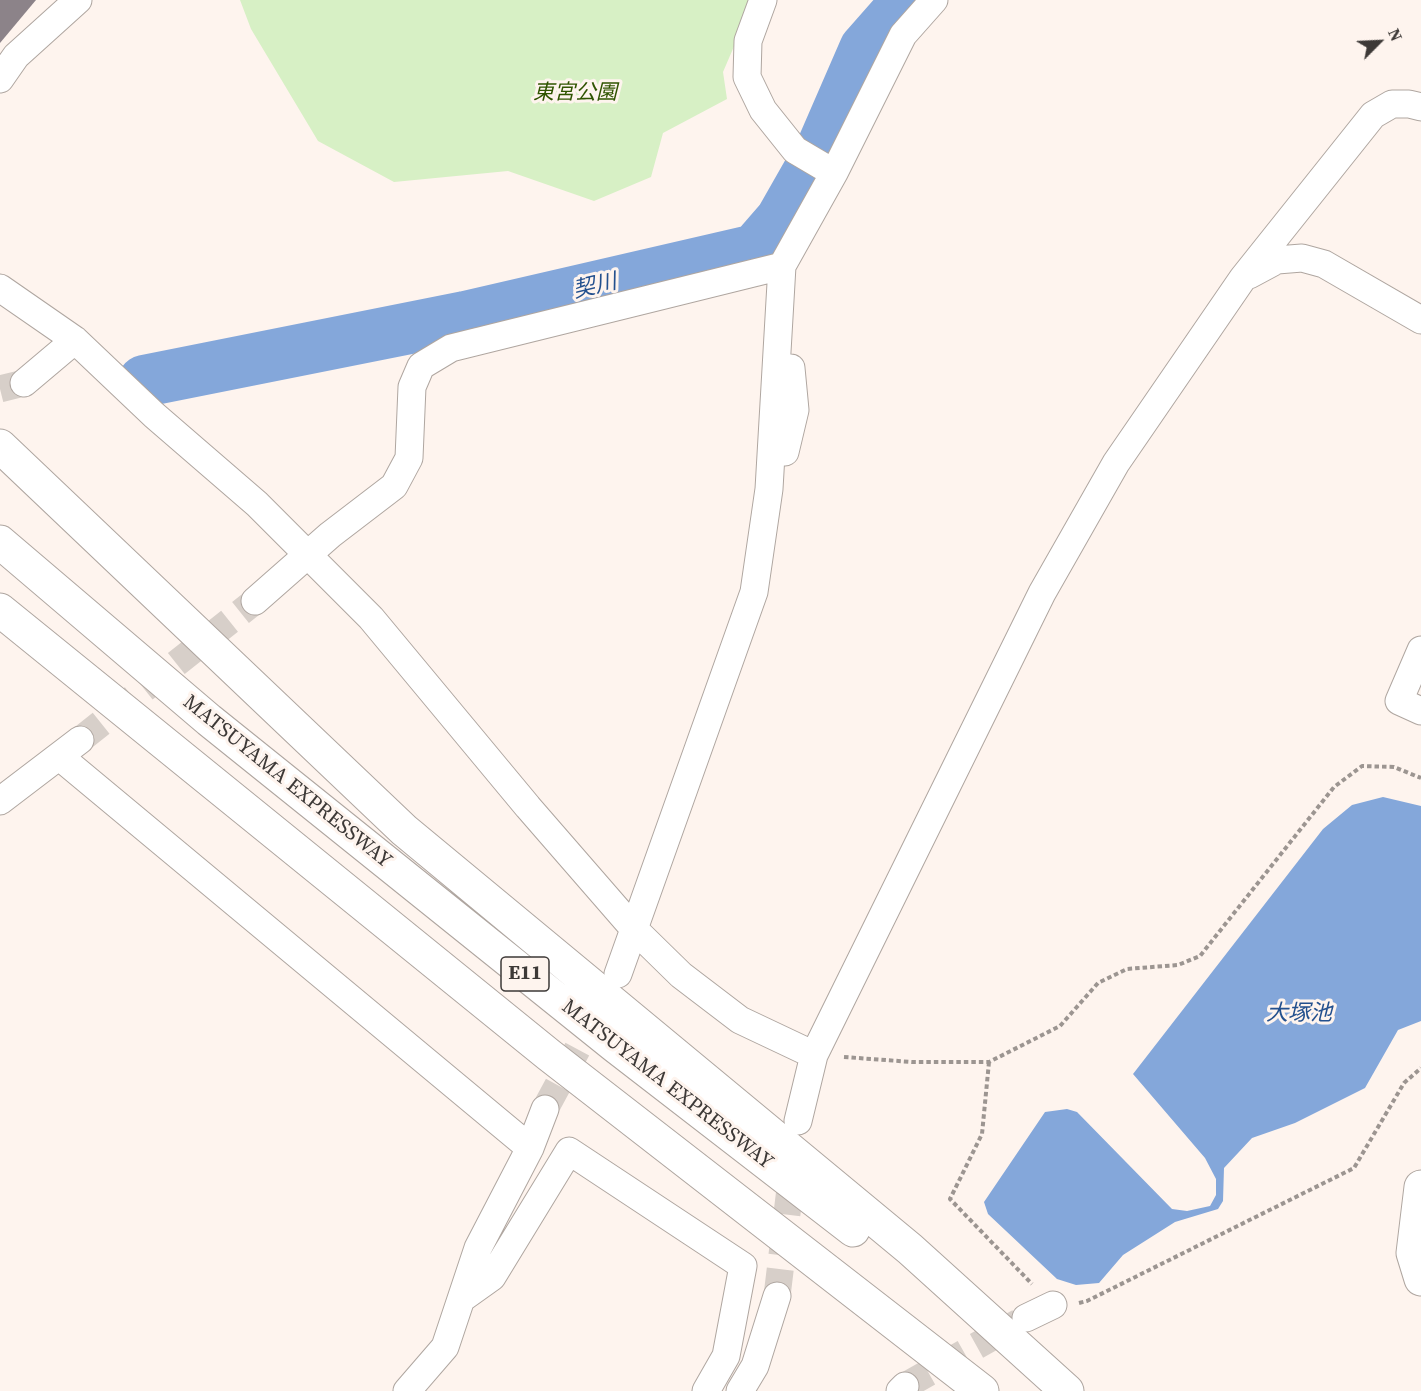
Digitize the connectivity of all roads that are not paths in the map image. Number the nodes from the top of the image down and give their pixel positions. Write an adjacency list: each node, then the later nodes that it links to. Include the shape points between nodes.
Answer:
1 (78, 0): 4 (street, via 16,56)
2 (763, 0): 6 (street, via 748,40 747,77 763,110 795,150)
3 (934, 0): 6 (street, via 903,34)
4 (0, 79)
5 (1421, 107): 8 (street, via 1392,104 1373,116)
6 (834, 173): 7 (street)
7 (782, 266): 15 (street, via 451,348 421,366 412,387 409,458 394,486); 21 (street, via 769,489 754,592)
8 (1243, 278): 10 (street, via 1277,260 1302,258 1324,264); 23 (street, via 1116,463 1042,593)
9 (0, 288): 11 (street)
10 (1421, 320)
11 (75, 340): 12 (street); 15 (street, via 257,504)
12 (24, 383)
13 (0, 446): 38 (main road, via 404,830 910,1249)
14 (0, 542): 37 (main road, MATSUYAMA EXPRESSWAY / E11, via 209,720 606,1039)
15 (306, 555): 16 (street); 21 (street, via 371,618)
16 (255, 601)
17 (0, 612): 36 (main road, E11, via 549,1055)
18 (1421, 650): 19 (street, via 1399,701)
19 (1421, 711)
20 (0, 801): 26 (street, via 70,749)
21 (634, 929): 22 (street); 23 (street, via 681,975 740,1020)
22 (618, 974)
23 (814, 1055): 25 (street)
24 (545, 1109): 26 (street)
25 (798, 1121)
26 (530, 1148): 30 (street, via 477,1248)
27 (1421, 1187): 28 (main road, via 1413,1253)
28 (1421, 1279)
29 (777, 1296): 35 (street, via 755,1366)
30 (464, 1297): 33 (street, via 446,1347); 34 (street, via 492,1277 569,1151 743,1266 726,1356)
31 (1053, 1305): 32 (street)
32 (1026, 1317)
33 (407, 1391)
34 (706, 1391)
35 (740, 1391)
36 (982, 1391)
37 (1062, 1391)
38 (1067, 1391)

